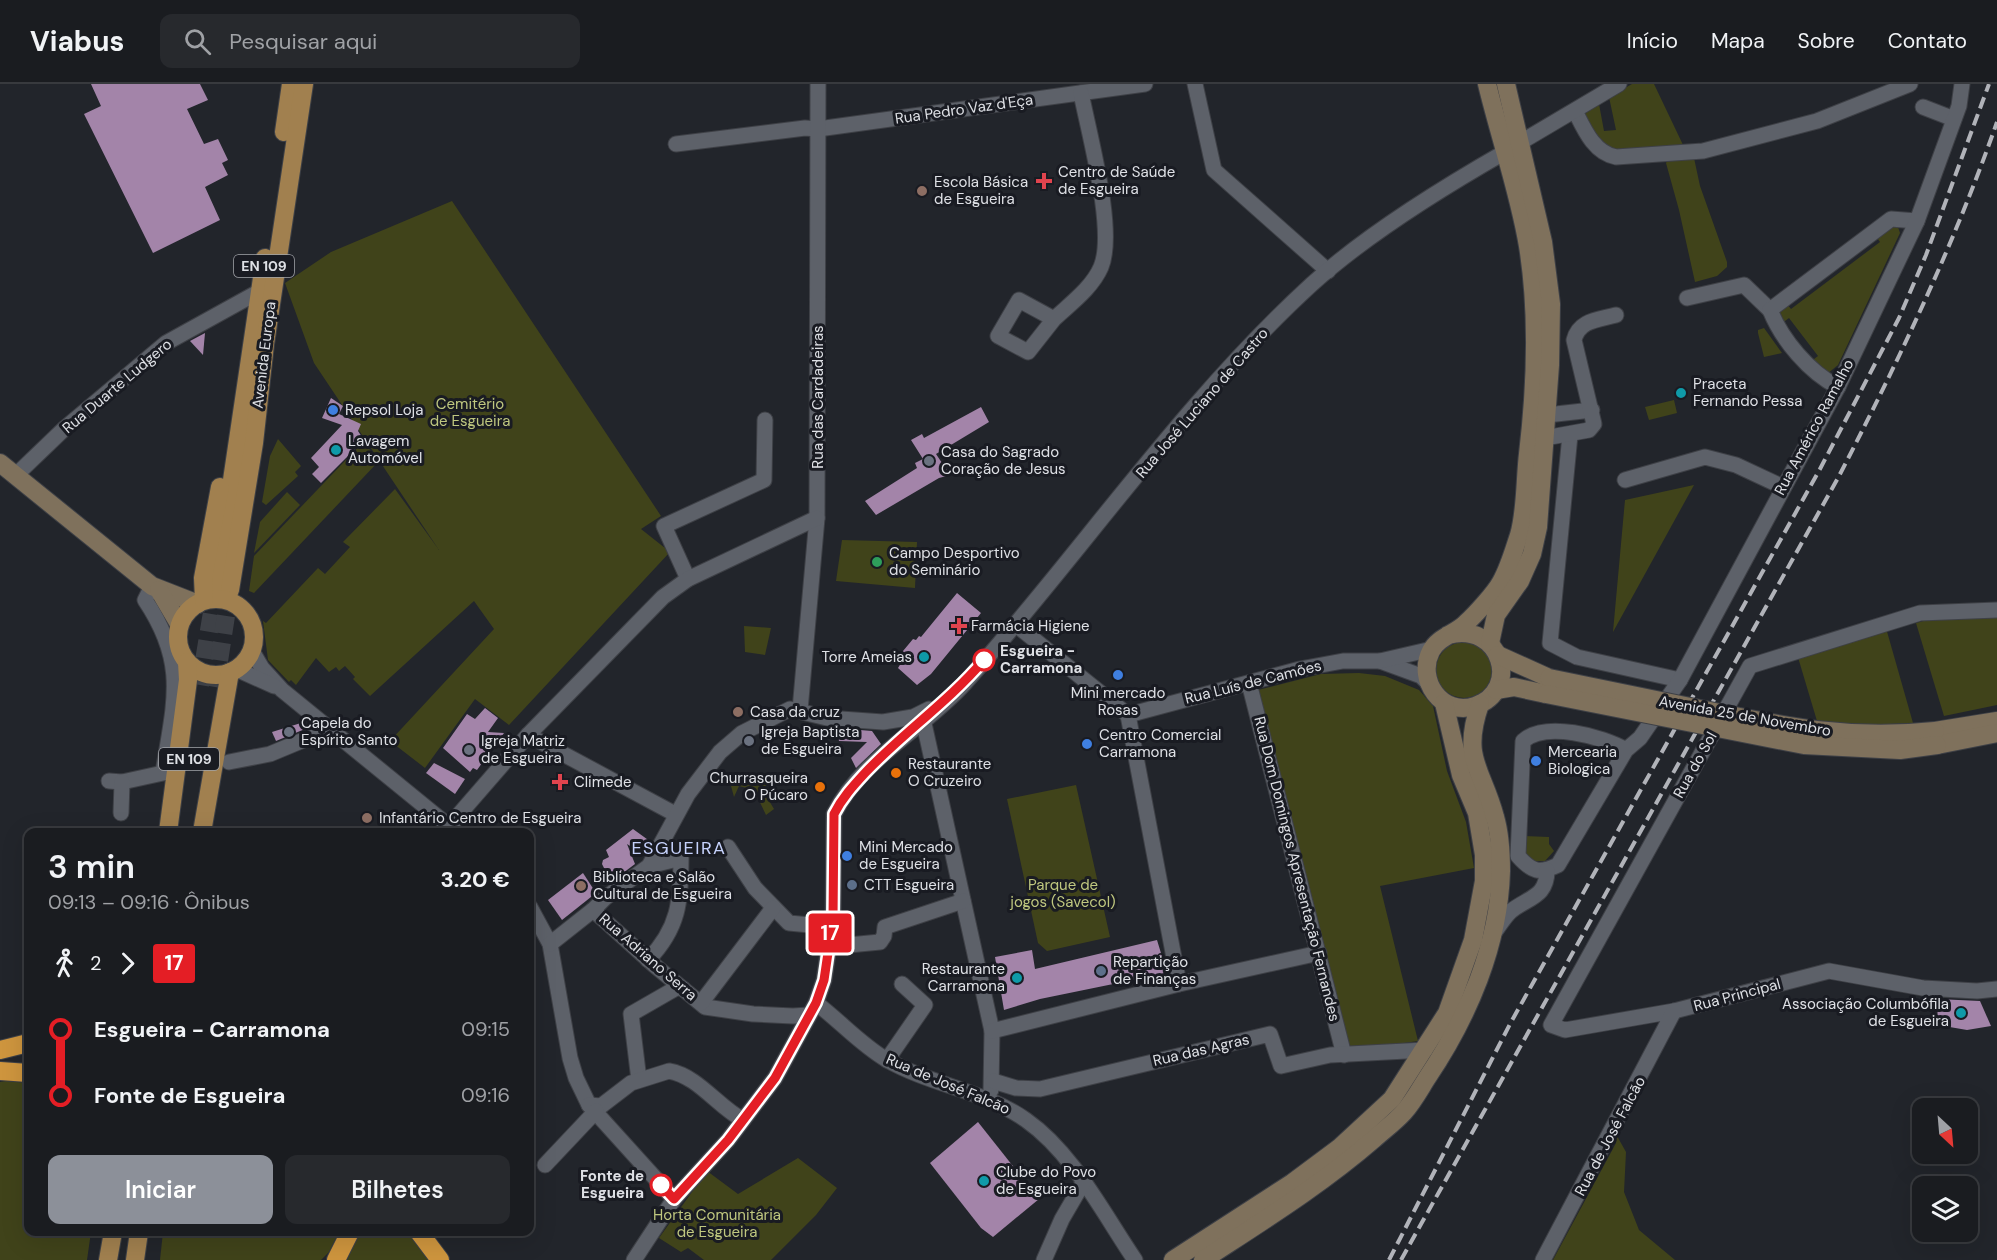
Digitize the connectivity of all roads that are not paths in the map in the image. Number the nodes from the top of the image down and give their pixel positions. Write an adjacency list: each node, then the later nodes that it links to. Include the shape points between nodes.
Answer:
1 (291, 84): 21 (main road, Avenida Europa / EN 109)
2 (304, 84): 32 (main road, Avenida Europa / EN 109)
3 (818, 84): 15 (street, Rua das Cardadeiras)
4 (1145, 84): 11 (street, Rua Pedro Vaz d'Eça)
5 (1195, 84): 20 (street, via 1214,170)
6 (1486, 84): 18 (main road)
7 (1506, 84): 16 (main road)
8 (1619, 84): 13 (street)
9 (1910, 84): 13 (street, via 1817,120 1692,152 1616,158 1604,155)
10 (1962, 84): 14 (street, Rua Américo Ramalho)
11 (1081, 93): 15 (street, Rua Pedro Vaz d'Eça); 25 (street, via 1107,229 1105,250 1100,268 1086,289)
12 (1923, 107): 14 (street)
13 (1575, 111): 16 (street)
14 (1954, 119): 19 (street, Rua Américo Ramalho)
15 (818, 129): 17 (street, Rua Pedro Vaz d'Eça); 37 (street, Rua das Cardadeiras)
16 (1521, 142): 28 (main road, via 1543,242 1551,304)
17 (676, 144)
18 (1505, 152): 20 (street, Rua José Luciano de Castro, via 1365,242); 45 (main road, via 1528,245 1535,306 1529,445 1520,533 1501,583 1466,624)
19 (1917, 221): 23 (street, via 1891,219); 26 (street, Rua Américo Ramalho)
20 (1328, 271): 44 (street, Rua José Luciano de Castro, via 1268,326 1212,386)
21 (260, 291): 32 (main road, Avenida Europa / EN 109); 34 (street, Rua Duarte Ludgero, via 166,342)
22 (1687, 298): 23 (street, via 1744,285)
23 (1770, 310): 26 (street, via 1809,367)
24 (1616, 315): 27 (street, via 1584,323 1574,340)
25 (1054, 318)
26 (1838, 387): 36 (street, Rua Américo Ramalho)
27 (1592, 410): 28 (street); 30 (street, via 1594,424 1589,430)
28 (1547, 415): 31 (main road)
29 (765, 420): 38 (street, via 764,480 664,526)
30 (1570, 435): 31 (street); 53 (street, via 1550,643 1578,657)
31 (1545, 438): 47 (main road, via 1532,554 1521,581 1496,615)
32 (245, 445): 40 (main road, Avenida Europa / EN 109); 40 (main road, via 223,467); 41 (main road, via 260,472 242,593)
33 (0, 463): 34 (main road)
34 (15, 476): 39 (main road)
35 (1625, 480): 36 (street, via 1706,457 1736,465)
36 (1783, 487): 53 (street, Rua Américo Ramalho)
37 (817, 518): 38 (street); 63 (street, Rua das Cardadeiras)
38 (688, 579): 70 (street, via 663,597)
39 (162, 590): 40 (main road); 40 (main road, via 195,586); 43 (main road); 75 (street, via 145,600 164,631 176,680 163,773 115,781)
40 (210, 592): 41 (main road); 43 (main road, via 190,608)
41 (243, 610): 48 (main road, via 254,629)
42 (1997, 610): 105 (street, Rua do Sol, via 1920,613 1750,666)
43 (179, 624): 50 (main road, via 177,638)
44 (1015, 624): 60 (street, Rua José Luciano de Castro); 64 (street)
45 (1448, 635): 46 (main road); 47 (main road, via 1468,632)
46 (1432, 649): 49 (street, Rua Luís de Camões); 54 (main road, via 1427,660)
47 (1494, 649): 56 (main road, Avenida 25 de Novembro); 58 (main road, via 1501,672)
48 (252, 651): 51 (main road); 57 (street)
49 (1380, 661): 54 (street, Rua Luís de Camões, via 1421,676); 55 (street, Rua Luís de Camões, via 1343,661)
50 (187, 662): 51 (main road, via 207,674); 77 (main road)
51 (233, 671): 52 (street); 59 (main road)
52 (255, 677): 57 (street); 59 (street)
53 (1680, 680): 73 (street, Rua Américo Ramalho, via 1640,738)
54 (1427, 682): 61 (main road)
55 (1249, 683): 64 (street, Rua Luís de Camões); 96 (street, Rua Dom Domingos Apresentação Fernandes)
56 (1548, 686): 58 (main road, Avenida 25 de Novembro); 71 (main road, Avenida 25 de Novembro, bridge, via 1804,745 1900,750)
57 (282, 690): 68 (street)
58 (1496, 690): 62 (main road)
59 (213, 691): 78 (main road, EN 109); 79 (main road, EN 109); 80 (main road)
60 (943, 703): 65 (street, via 912,717); 66 (street, Rua José Luciano de Castro)
61 (1444, 703): 62 (main road, via 1466,708); 109 (main road, via 1461,775 1477,813 1484,881 1473,940 1460,981)
62 (1480, 704): 83 (main road, via 1472,731 1474,763 1495,816)
63 (800, 710): 65 (street, via 827,718); 76 (street, via 778,713 742,733 720,752)
64 (1128, 715): 99 (street)
65 (894, 720): 72 (street)
66 (923, 720): 72 (street, Rua José Luciano de Castro); 88 (street)
67 (1997, 721): 71 (main road, Avenida 25 de Novembro)
68 (330, 729): 74 (street, via 270,754); 81 (street)
69 (1997, 733): 71 (main road, Avenida 25 de Novembro)
70 (528, 735): 76 (street); 82 (street)
71 (1936, 738)
72 (899, 740): 92 (street, Rua José Luciano de Castro, via 841,800 834,814)
73 (1626, 750): 85 (street, via 1600,738 1547,730 1531,734 1523,741); 87 (street, Rua Américo Ramalho, via 1558,865)
74 (229, 762)
75 (121, 813)
76 (675, 814): 86 (street)
77 (169, 828)
78 (178, 828)
79 (193, 828)
80 (202, 828)
81 (452, 828)
82 (454, 828)
83 (1499, 838): 85 (street); 93 (main road, via 1501,871)
84 (728, 847): 89 (street)
85 (1518, 856): 87 (street, via 1528,867)
86 (649, 866): 90 (street); 97 (street, via 681,858 681,897 674,921 663,944)
87 (1547, 870): 93 (street, Rua Américo Ramalho, via 1540,893 1510,912)
88 (963, 901): 95 (street, via 885,927 880,942); 106 (street)
89 (773, 908): 92 (street, via 789,923); 102 (street)
90 (593, 910): 94 (street); 97 (street, Rua Adriano Serra)
91 (534, 914): 94 (street)
92 (831, 927): 95 (street, Rua José Luciano de Castro)
93 (1491, 937): 122 (main road, via 1471,1002 1405,1112 1347,1162)
94 (550, 944): 117 (street, via 570,1058)
95 (828, 947): 103 (street, Rua José Luciano de Castro, via 824,980)
96 (1319, 953): 99 (street); 110 (street, Rua Dom Domingos Apresentação Fernandes)
97 (648, 960): 100 (street, Rua Adriano Serra)
98 (902, 984): 111 (street, via 925,1005)
99 (1179, 984): 106 (street)
100 (683, 989): 102 (street, Rua Adriano Serra); 114 (street, via 678,987 631,1014)
101 (1997, 989): 104 (street, Rua Principal, via 1923,988 1829,971)
102 (701, 1003): 103 (street, Rua Adriano Serra, via 705,1007 753,1014 792,1016)
103 (812, 1009): 111 (street, Rua de José Falcão); 118 (street, Rua José Luciano de Castro, via 775,1078)
104 (1674, 1011): 105 (street, Rua Principal, via 1564,1030); 136 (street, Rua de José Falcão)
105 (1551, 1025)
106 (992, 1031): 115 (street)
107 (24, 1044): 108 (highway)
108 (0, 1050)
109 (1425, 1050): 110 (street, Rua das Agras); 122 (main road, via 1392,1099 1339,1148)
110 (1344, 1055): 115 (street, Rua das Agras, via 1281,1066 1270,1034 1040,1089 1016,1088)
111 (886, 1060): 116 (street, Rua de José Falcão)
112 (0, 1071): 113 (highway)
113 (24, 1073)
114 (639, 1080): 117 (street); 118 (street, via 669,1071 677,1073)
115 (993, 1081): 116 (street)
116 (989, 1100): 120 (street, Rua de José Falcão, via 1025,1119 1046,1136)
117 (593, 1108): 119 (street); 121 (street)
118 (743, 1120): 121 (street, Rua José Luciano de Castro)
119 (545, 1165)
120 (1083, 1183): 132 (street); 133 (street, Rua de José Falcão)
121 (674, 1199): 131 (street, Rua José Luciano de Castro)
122 (1247, 1222): 134 (main road); 135 (main road)
123 (112, 1236): 127 (main road)
124 (138, 1236): 128 (main road)
125 (348, 1236): 129 (highway)
126 (422, 1236): 130 (highway)
127 (108, 1260)
128 (135, 1260)
129 (336, 1260)
130 (440, 1260)
131 (634, 1260)
132 (1044, 1260)
133 (1135, 1260)
134 (1173, 1260)
135 (1203, 1260)
136 (1543, 1260)

